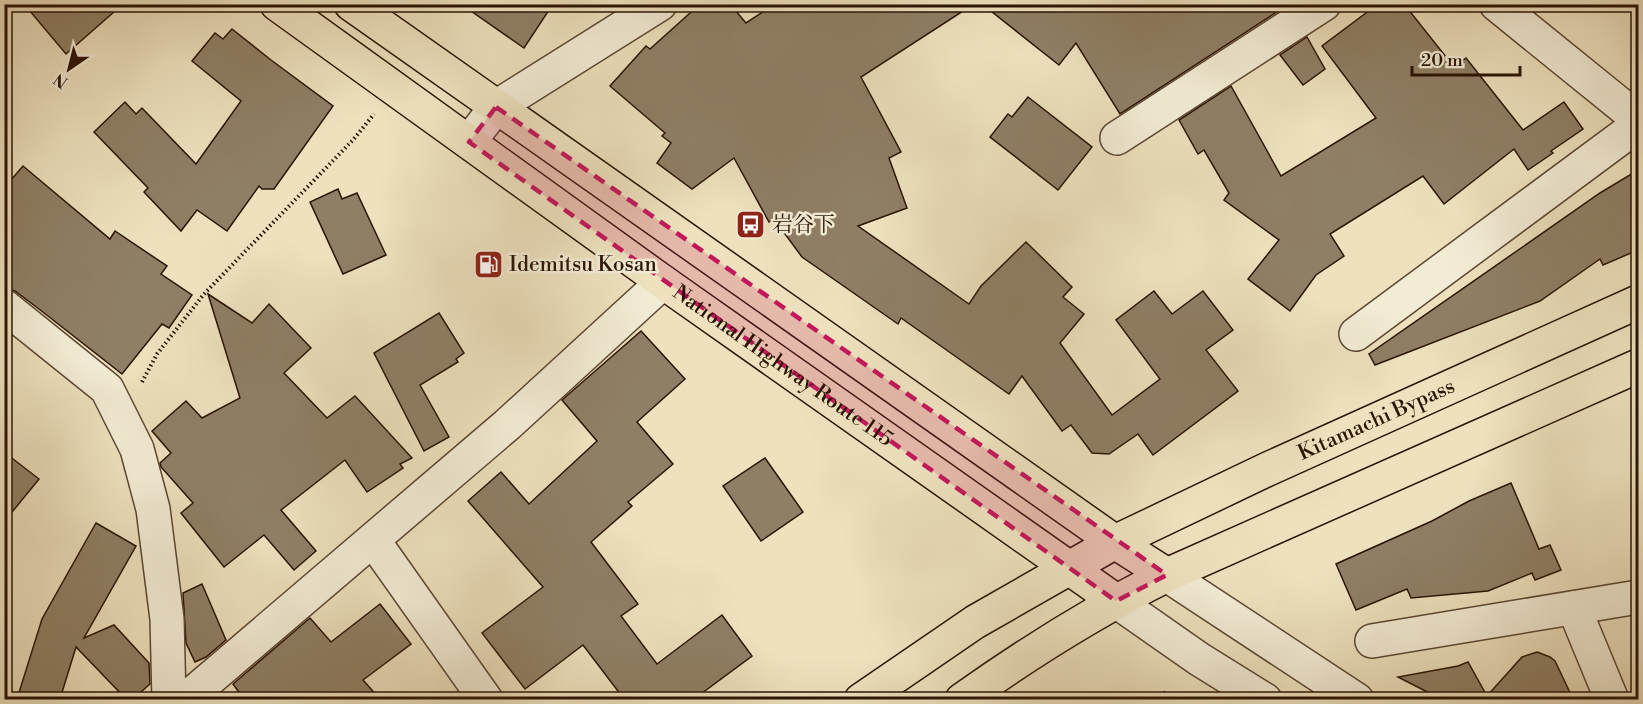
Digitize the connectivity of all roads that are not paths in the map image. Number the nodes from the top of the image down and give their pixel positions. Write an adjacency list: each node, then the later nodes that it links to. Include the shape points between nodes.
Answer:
1 (277, 4): 10 (highway, National Highway Route 115)
2 (351, 4): 6 (highway)
3 (660, 4): 6 (street)
4 (1324, 4): 9 (street)
5 (1496, 4): 7 (street)
6 (496, 107): 10 (street); 17 (highway)
7 (1638, 119)
8 (1638, 125): 14 (street)
9 (1116, 138)
10 (469, 142): 11 (highway, National Highway Route 115)
11 (663, 282): 16 (street, via 507,425); 18 (highway, National Highway Route 115)
12 (1638, 302): 17 (highway, Kitamachi Bypass)
13 (4, 306): 24 (street, via 107,389 137,449 153,509 166,619)
14 (1356, 334)
15 (1638, 366): 19 (highway)
16 (373, 540): 25 (street); 26 (street)
17 (1115, 542): 18 (highway, Kitamachi Bypass); 19 (highway)
18 (1071, 569): 21 (highway, National Highway Route 115); 27 (highway, Kitamachi Bypass, via 975,622)
19 (1167, 575): 21 (highway); 30 (street)
20 (1638, 597): 22 (street)
21 (1116, 601): 28 (highway); 29 (street)
22 (1574, 608): 23 (street); 31 (street)
23 (1372, 641)
24 (169, 699)
25 (185, 699)
26 (486, 699)
27 (861, 699)
28 (962, 699)
29 (1265, 699)
30 (1357, 699)
31 (1612, 699)

